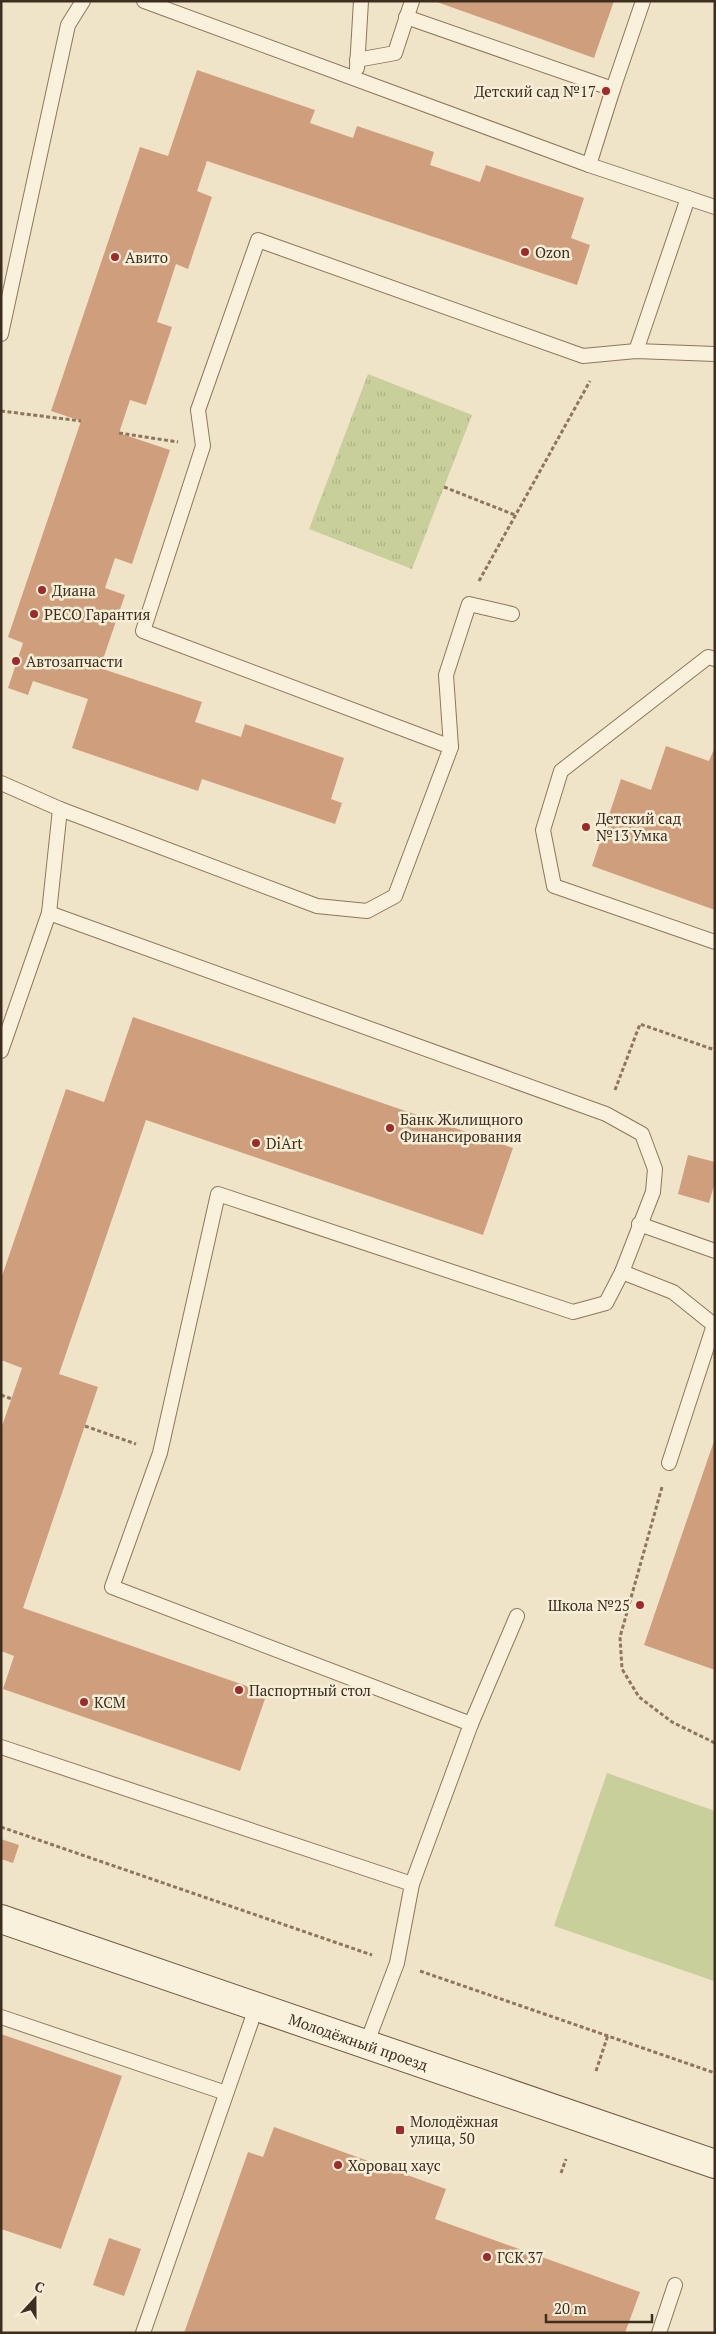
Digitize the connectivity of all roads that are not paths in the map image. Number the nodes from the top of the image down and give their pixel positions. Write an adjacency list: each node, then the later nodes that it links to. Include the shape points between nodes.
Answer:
1 (83, 1): 13 (lane, via 68,25)
2 (144, 1): 8 (lane)
3 (361, 1): 7 (lane)
4 (412, 1): 6 (lane)
5 (643, 1): 9 (lane)
6 (406, 17): 7 (lane, via 395,53); 9 (lane)
7 (357, 60): 8 (lane)
8 (357, 81): 10 (lane)
9 (613, 89): 10 (lane)
10 (589, 166): 11 (lane)
11 (688, 198): 12 (lane); 14 (lane)
12 (715, 207)
13 (1, 334)
14 (636, 351): 15 (lane); 18 (lane, via 583,356 258,240 198,410 203,446 142,631)
15 (715, 354)
16 (512, 614): 18 (lane, via 469,604 446,675)
17 (715, 659): 22 (lane, via 708,657 560,771 543,830 554,886)
18 (451, 747): 20 (lane, via 395,896 367,911 317,906)
19 (1, 783): 20 (lane)
20 (60, 809): 21 (lane)
21 (50, 913): 23 (lane); 24 (lane, via 606,1114 642,1134 654,1169 652,1192)
22 (715, 942)
23 (1, 1051)
24 (640, 1224): 25 (lane); 26 (lane)
25 (715, 1251)
26 (622, 1272): 27 (lane, via 673,1292 714,1325); 29 (lane, via 606,1303 573,1312 218,1194 160,1453 112,1588)
27 (669, 1463)
28 (518, 1616): 29 (lane)
29 (471, 1724): 31 (lane)
30 (1, 1747): 31 (lane)
31 (412, 1884): 35 (lane, via 397,1963)
32 (1, 1919): 33 (main road, Молодёжный проезд)
33 (256, 2008): 35 (main road, Молодёжный проезд); 36 (lane)
34 (1, 2017): 36 (lane)
35 (366, 2045): 37 (main road, Молодёжный проезд)
36 (226, 2094): 39 (lane)
37 (715, 2164)
38 (674, 2285): 40 (lane)
39 (143, 2333)
40 (659, 2333)

